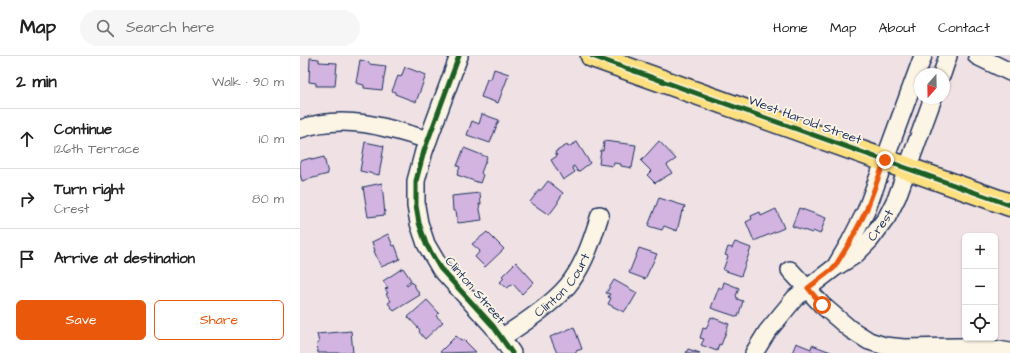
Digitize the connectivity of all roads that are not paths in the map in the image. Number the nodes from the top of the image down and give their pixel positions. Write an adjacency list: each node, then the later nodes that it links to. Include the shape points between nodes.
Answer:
1 (459, 56): 10 (street, Clinton Street)
2 (592, 56): 11 (main road, West Harold Street)
3 (923, 56): 11 (street, Crest)
4 (948, 56): 6 (street)
5 (977, 56): 7 (street)
6 (944, 68)
7 (1010, 72)
8 (931, 104): 12 (street, Crest)
9 (300, 129): 10 (street, via 321,122 354,122 377,125)
10 (428, 140): 18 (street, Clinton Street, via 416,181 416,206 426,244 440,268)
11 (885, 160): 12 (main road, West Harold Street); 15 (street, Crest, via 866,211)
12 (908, 168): 13 (main road, West Harold Street); 15 (street, Crest, via 887,217 870,240 855,255)
13 (1010, 205)
14 (600, 215): 18 (street, Clinton Court, via 586,255 573,280 560,295)
15 (834, 268): 17 (street, Crest)
16 (790, 270): 17 (street)
17 (808, 288): 19 (street, via 822,305 850,329 869,341 904,348 958,347); 21 (street, Crest, via 794,298)
18 (501, 338): 20 (street, Clinton Street)
19 (1010, 352)
20 (512, 353)
21 (754, 353)

